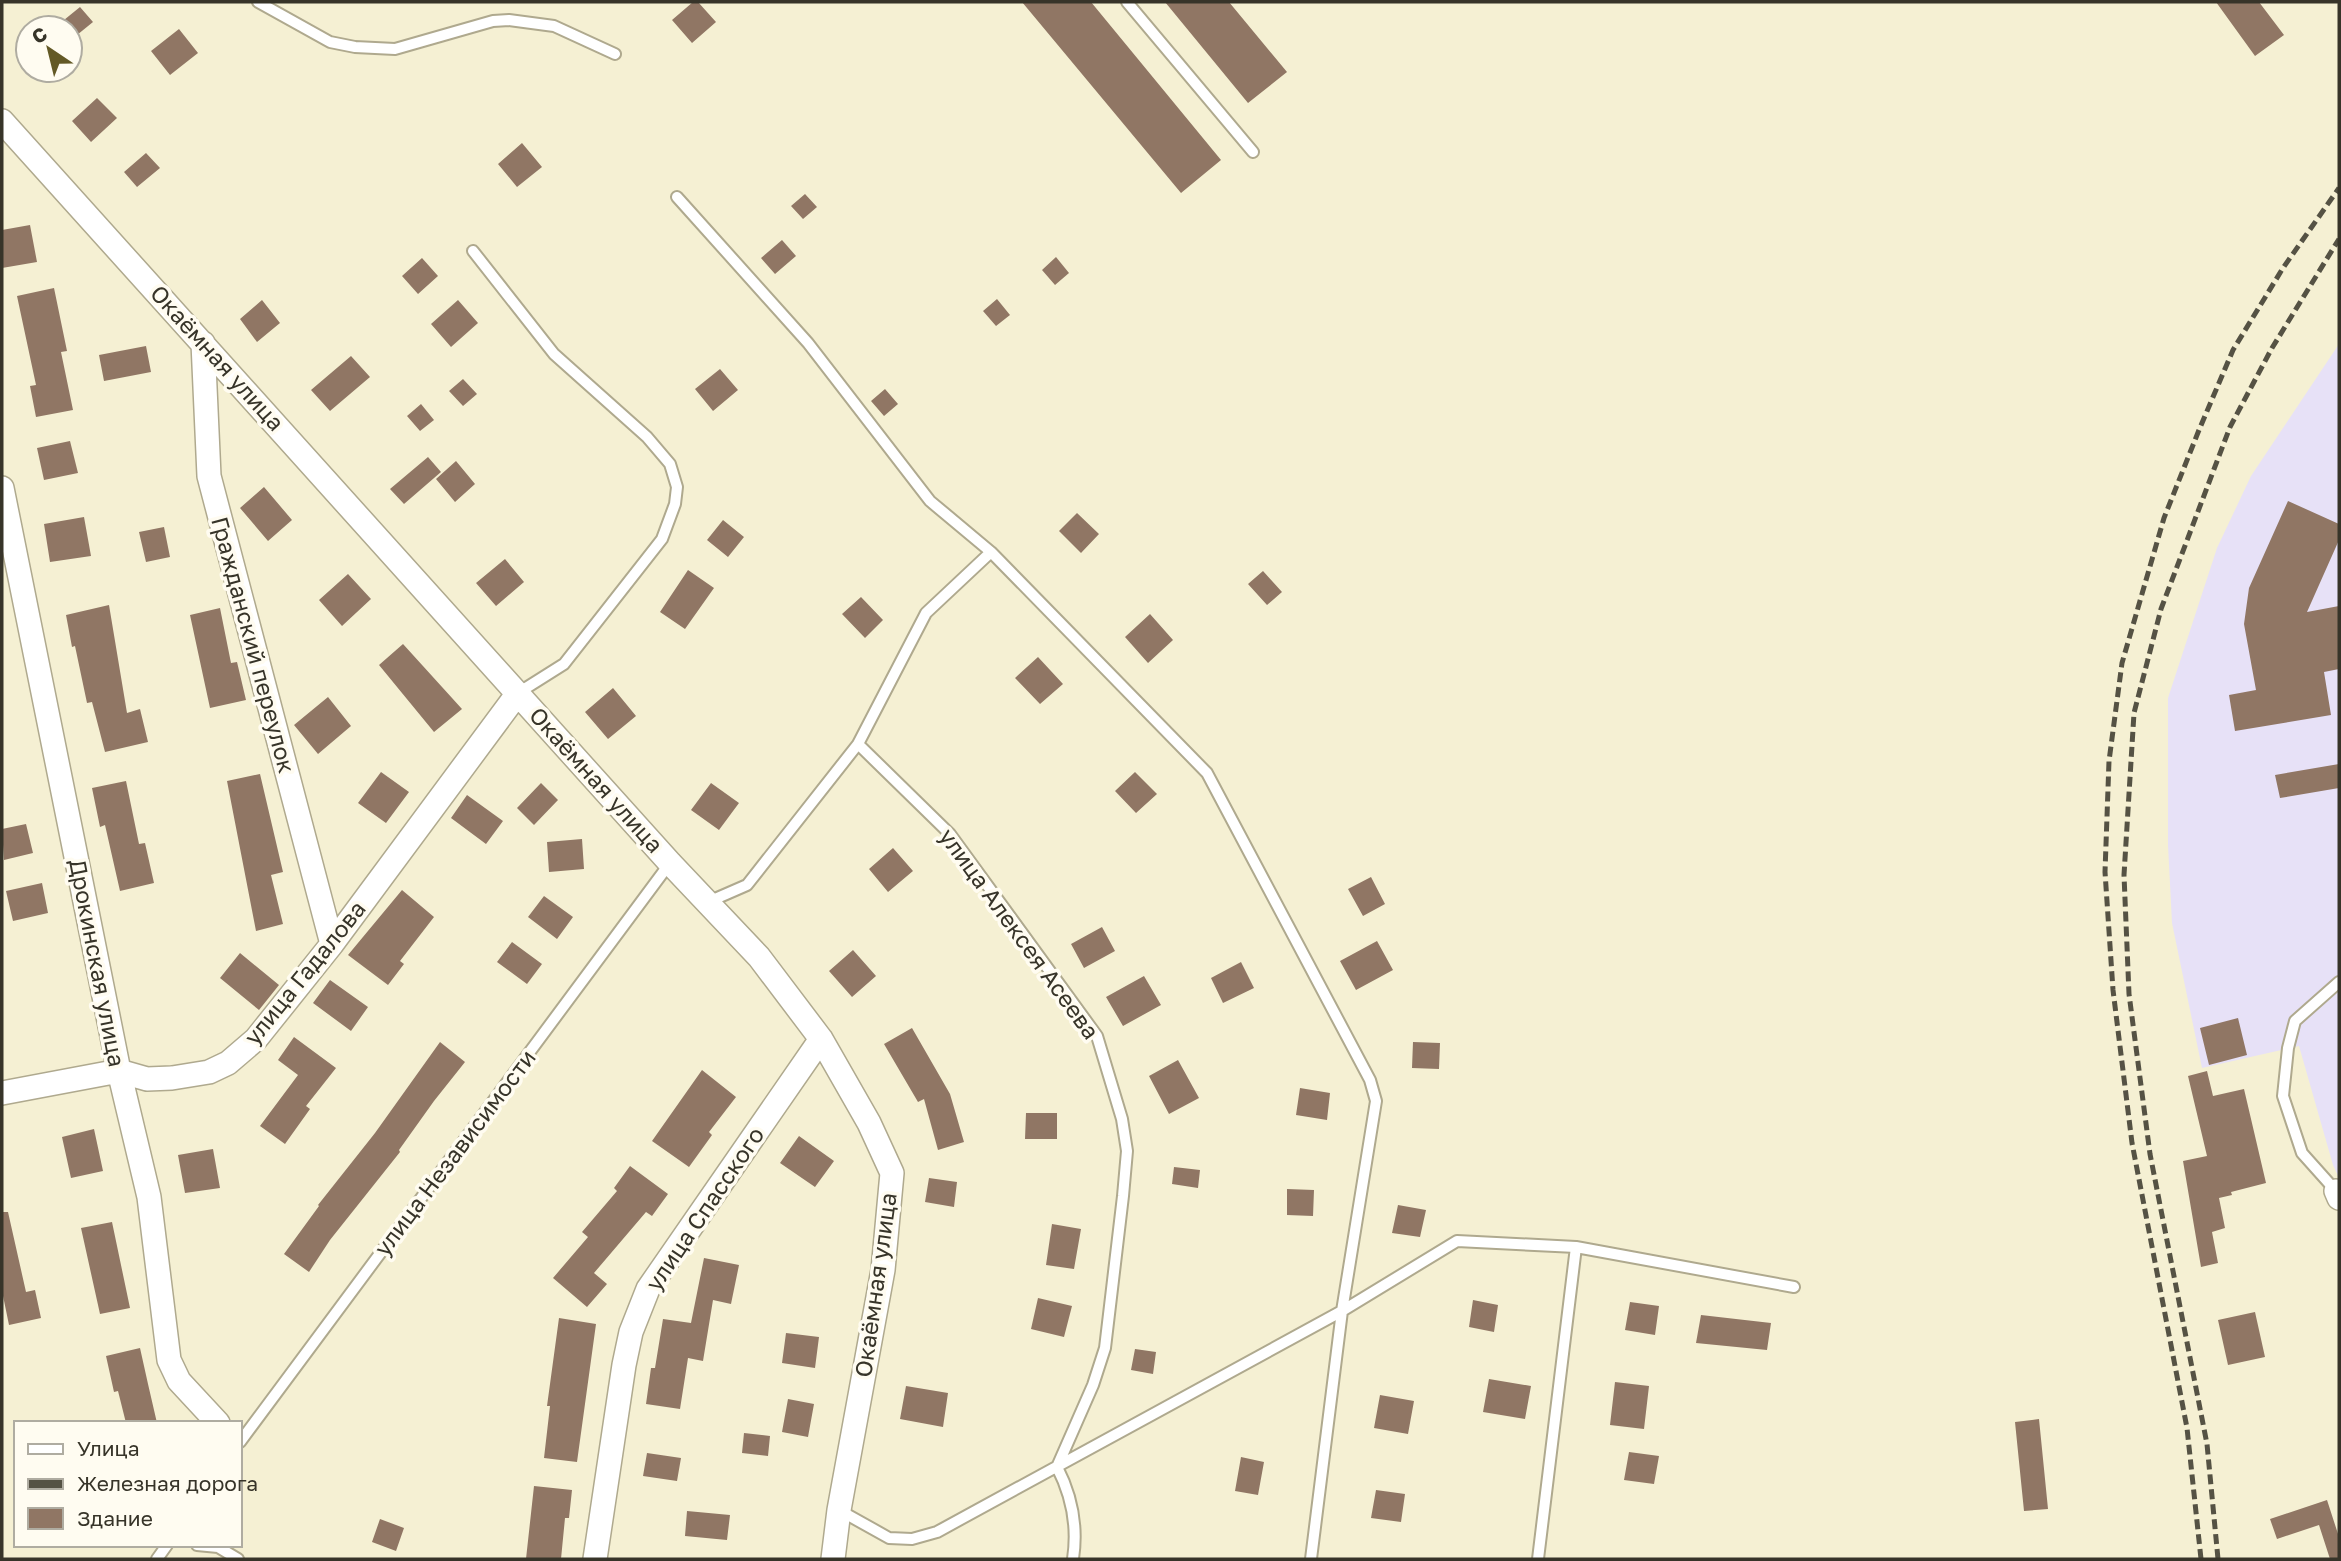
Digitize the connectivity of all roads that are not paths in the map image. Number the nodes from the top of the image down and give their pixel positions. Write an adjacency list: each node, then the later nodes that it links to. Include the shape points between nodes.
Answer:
1 (258, 2): 3 (lane, via 330,42 355,47 395,49 509,20 554,26)
2 (1127, 2): 5 (lane)
3 (615, 54)
4 (2, 121): 8 (street, Окаёмная улица)
5 (1253, 152)
6 (677, 197): 10 (lane, via 808,343 930,501)
7 (473, 251): 11 (lane, via 554,354 647,437 670,464 677,487 662,539 564,664)
8 (203, 343): 11 (street, Окаёмная улица); 15 (street, Гражданский переулок, via 209,476)
9 (2, 488): 18 (street, Дрокинская улица)
10 (990, 552): 12 (lane, via 926,613); 23 (lane, via 1208,773 1370,1080 1376,1101)
11 (518, 693): 13 (street, Окаёмная улица); 15 (street, улица Гадалова)
12 (858, 744): 14 (lane, via 747,885); 26 (lane, улица Алексея Асеева, via 950,834 1097,1036 1122,1119 1127,1151 1124,1196 1105,1348)
13 (670, 863): 14 (street, Окаёмная улица); 25 (lane, улица Независимости)
14 (707, 903): 17 (street, Окаёмная улица, via 759,957)
15 (332, 944): 18 (street, улица Гадалова, via 256,1039 228,1063 208,1072 172,1078 147,1079)
16 (2339, 982): 20 (lane, via 2295,1021 2283,1096 2302,1153)
17 (821, 1039): 27 (street, Окаёмная улица, via 892,1173 883,1269); 30 (street, улица Спасского, via 648,1289 624,1365)
18 (119, 1071): 19 (street, улица Гадалова); 24 (street, Дрокинская улица, via 149,1197 169,1360 179,1381)
19 (2, 1093)
20 (2338, 1194)
21 (1576, 1247): 22 (lane); 23 (lane, via 1457,1241); 34 (lane)
22 (1794, 1287)
23 (1342, 1311): 26 (lane); 33 (lane)
24 (216, 1421)
25 (242, 1439)
26 (1057, 1466): 27 (lane, via 937,1532 912,1539 889,1538); 32 (lane, via 1075,1519)
27 (839, 1510): 31 (street, Окаёмная улица)
28 (218, 1547): 29 (lane)
29 (238, 1559)
30 (595, 1559)
31 (832, 1559)
32 (1073, 1559)
33 (1311, 1559)
34 (1538, 1559)

